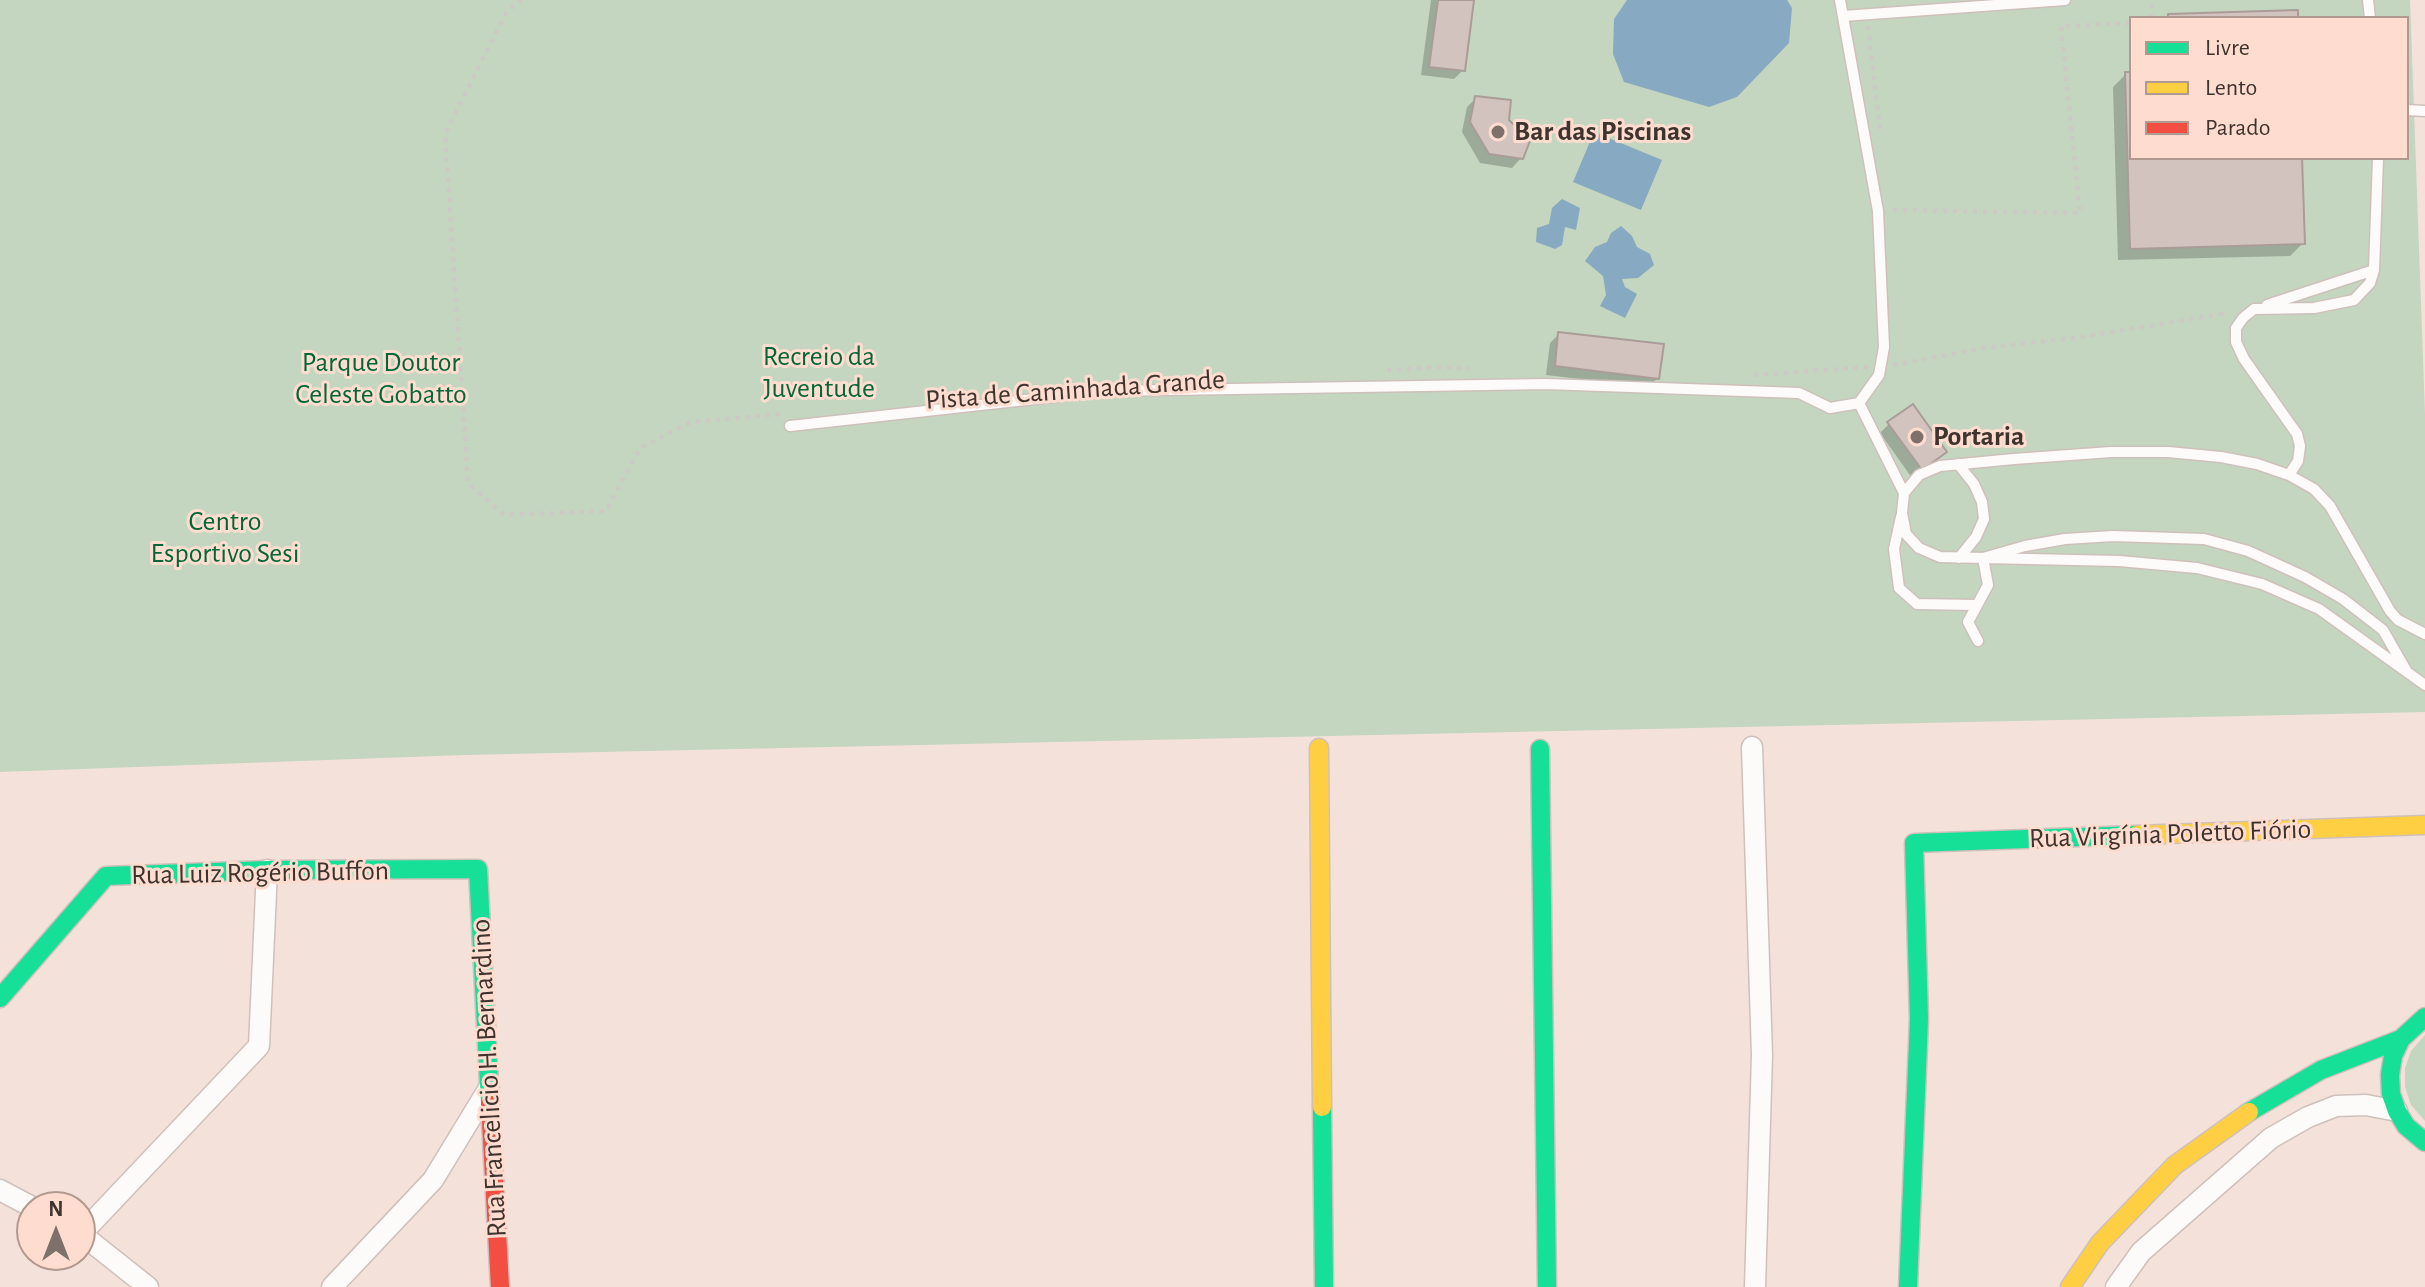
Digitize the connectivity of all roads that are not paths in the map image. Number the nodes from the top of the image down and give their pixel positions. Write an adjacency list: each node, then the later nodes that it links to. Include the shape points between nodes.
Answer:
1 (1840, 0): 3 (lane)
2 (2065, 0): 3 (lane)
3 (1843, 16): 7 (lane, via 1878,211 1884,347 1879,375)
4 (2378, 160): 5 (lane)
5 (2374, 270): 6 (lane); 6 (lane, via 2354,300 2314,308)
6 (2254, 309): 10 (lane, via 2236,328 2236,342 2297,434 2298,461)
7 (1859, 403): 8 (lane, via 1830,408 1799,393 1546,384 1107,391); 11 (lane)
8 (790, 426)
9 (1958, 464): 10 (lane, via 2168,452 2221,457); 11 (lane, via 1919,475); 13 (lane, via 1974,484 1984,519)
10 (2289, 475): 16 (lane, via 2330,506)
11 (1904, 493): 12 (lane)
12 (1902, 513): 13 (lane, via 1906,534 1919,548); 15 (lane, via 1894,549 1899,588 1917,604)
13 (1959, 558): 14 (lane)
14 (1983, 558): 15 (lane, via 1988,585); 17 (lane, via 2065,539 2204,539 2248,551 2305,577); 20 (lane, via 2134,562 2197,568 2262,584 2319,609)
15 (1976, 605): 19 (lane, via 1968,622)
16 (2398, 620): 17 (lane); 18 (lane)
17 (2383, 630): 20 (lane)
18 (2425, 634)
19 (1978, 641)
20 (2408, 674): 21 (lane)
21 (2425, 685)
22 (1752, 747): 42 (street, via 1762,1055)
23 (1319, 748): 40 (street)
24 (1540, 749): 41 (street)
25 (2425, 825): 43 (street, Rua Virgínia Poletto Fiório, via 1914,843 1919,1019)
26 (478, 869): 27 (street, Rua Luiz Rogério Buffon); 32 (street, Rua Francelicio H. Bernardino)
27 (267, 870): 28 (street, Rua Luiz Rogério Buffon, via 106,876); 35 (street, via 259,1046)
28 (0, 998)
29 (2425, 1001): 30 (street)
30 (2422, 1018): 31 (street)
31 (2401, 1039): 33 (street, via 2390,1075); 44 (street, via 2321,1070 2254,1108 2175,1165 2100,1243)
32 (489, 1088): 38 (street, via 433,1180); 39 (street, Rua Francelicio H. Bernardino)
33 (2397, 1111): 34 (street); 45 (street, via 2336,1106 2271,1138 2141,1252)
34 (2423, 1145)
35 (96, 1218)
36 (96, 1246): 37 (street)
37 (148, 1287)
38 (332, 1287)
39 (500, 1287)
40 (1324, 1287)
41 (1547, 1287)
42 (1755, 1287)
43 (1908, 1287)
44 (2070, 1287)
45 (2116, 1287)

